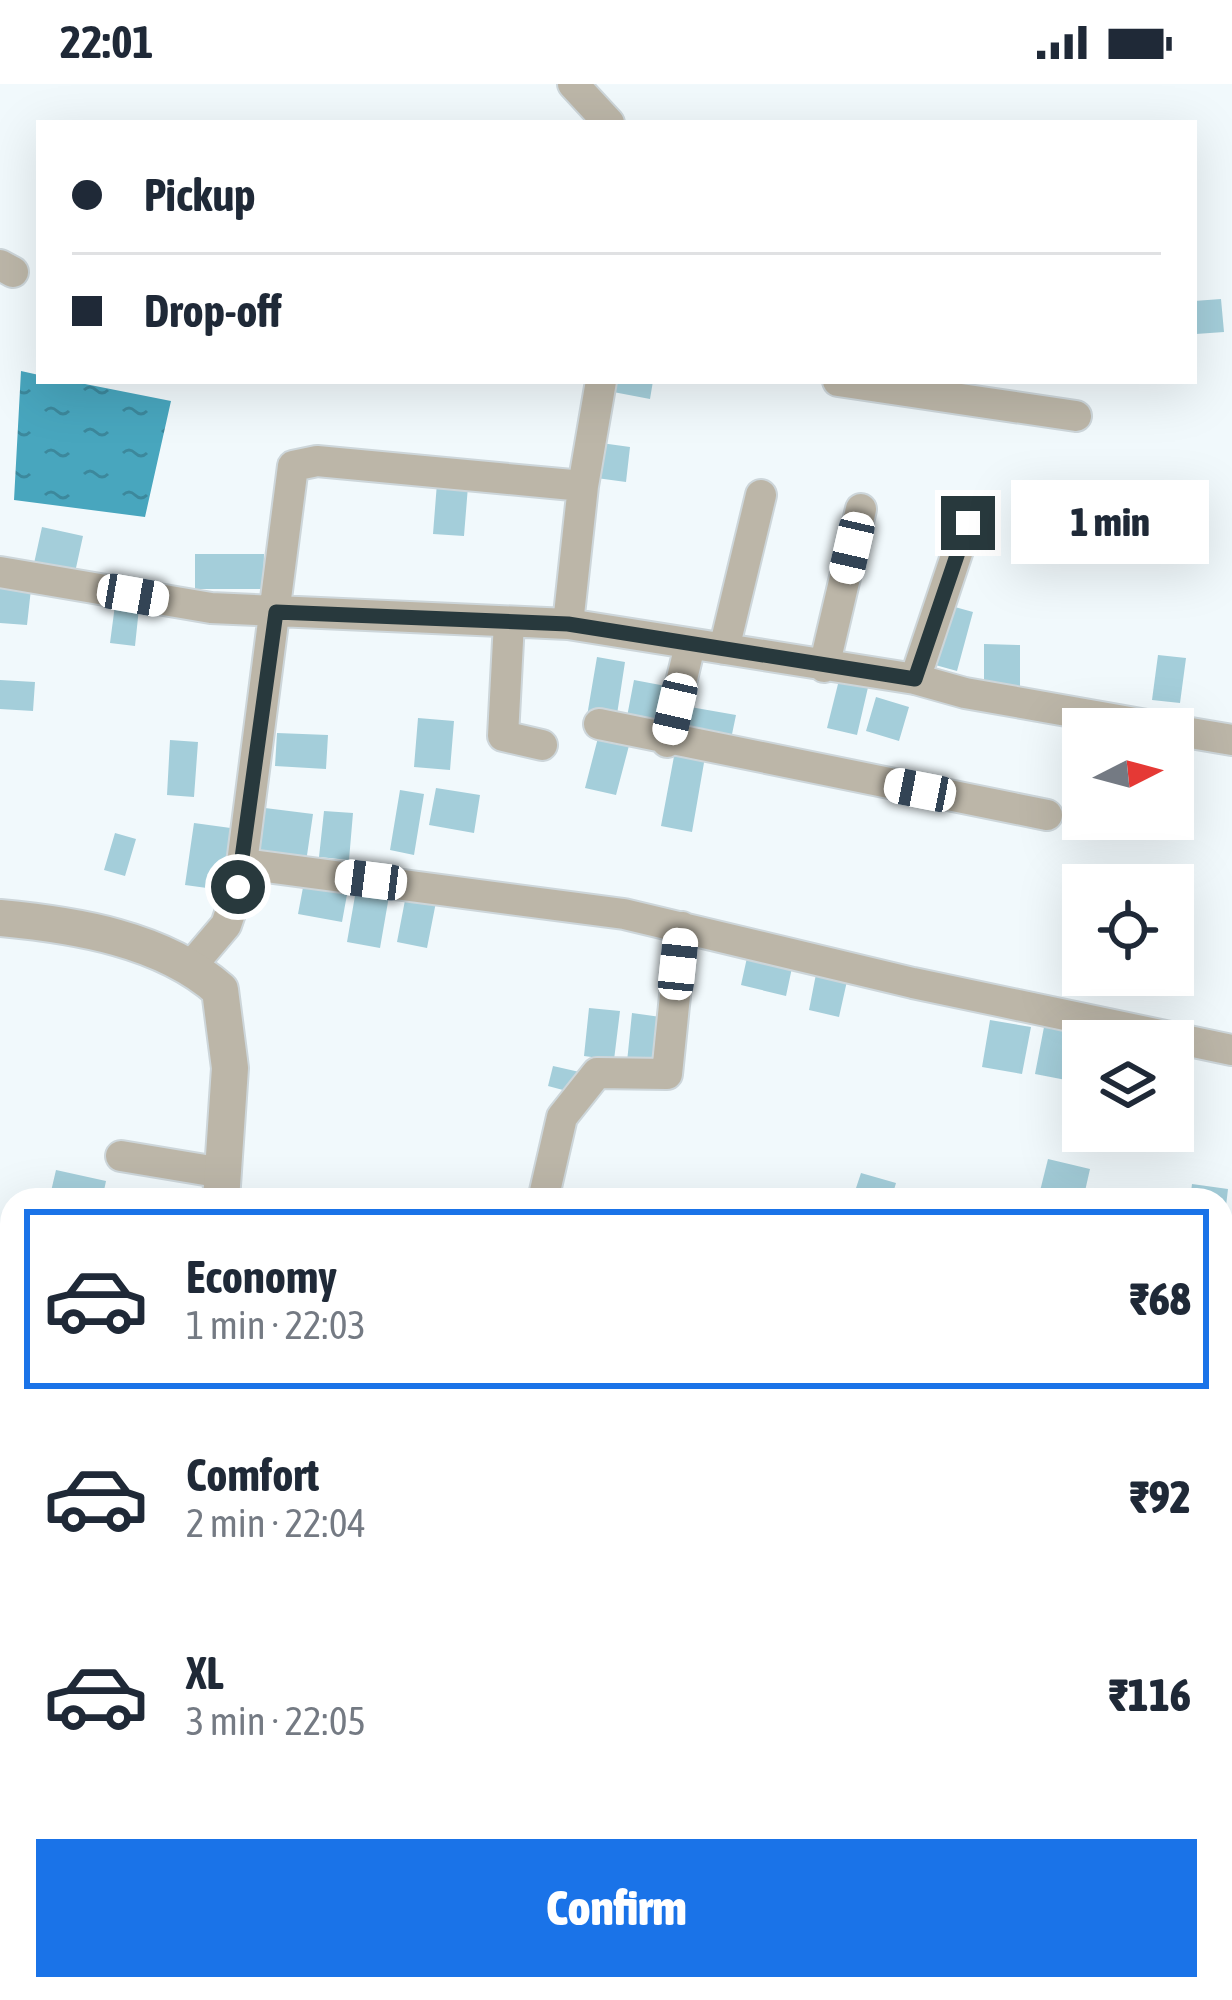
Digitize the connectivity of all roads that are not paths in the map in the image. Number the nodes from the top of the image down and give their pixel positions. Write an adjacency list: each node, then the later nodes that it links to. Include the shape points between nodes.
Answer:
1 (573, 84): 2 (street)
2 (606, 120)
3 (600, 384): 6 (street)
4 (858, 384): 5 (street)
5 (1076, 416)
6 (583, 486): 11 (street, via 317,461 293,466); 13 (street)
7 (761, 494): 15 (street)
8 (861, 508): 16 (street)
9 (968, 523): 17 (street)
10 (0, 572): 11 (street)
11 (276, 612): 12 (street); 25 (street)
12 (509, 622): 13 (street); 23 (street, via 503,736)
13 (568, 624): 14 (street)
14 (690, 645): 15 (street); 22 (street)
15 (724, 649): 16 (street)
16 (824, 668): 17 (street)
17 (915, 679): 18 (street)
18 (1062, 710)
19 (599, 724): 22 (street)
20 (1194, 733): 21 (street)
21 (1232, 740)
22 (668, 742): 24 (street)
23 (542, 745)
24 (1047, 814)
25 (243, 864): 27 (street); 28 (street, via 226,925)
26 (0, 918): 28 (street, via 84,930)
27 (682, 927): 29 (street); 32 (street, via 667,1074 597,1072 562,1117)
28 (193, 965): 31 (street, via 220,990 228,1025)
29 (1232, 1050)
30 (122, 1156): 31 (street)
31 (222, 1186)
32 (546, 1188)

